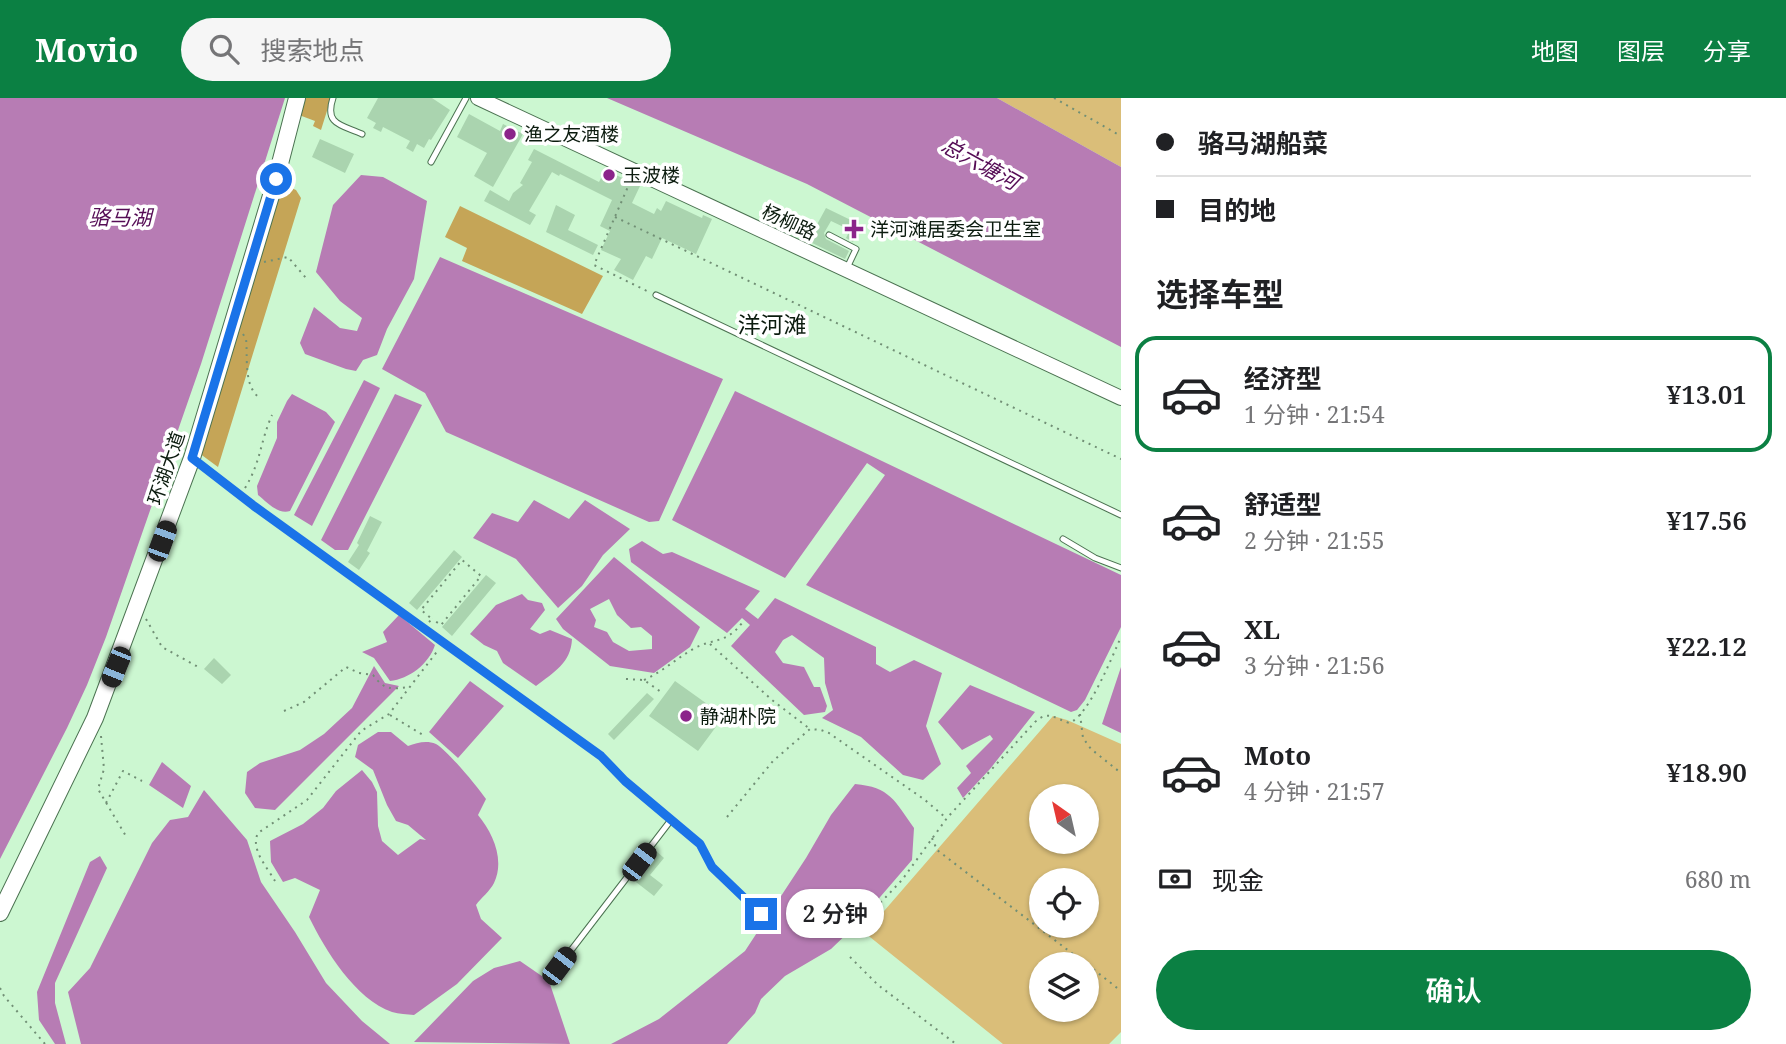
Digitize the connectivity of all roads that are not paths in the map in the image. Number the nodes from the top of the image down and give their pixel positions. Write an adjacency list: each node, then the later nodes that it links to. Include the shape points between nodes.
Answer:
1 (297, 98): 11 (main road, 环湖大道)
2 (333, 98): 5 (lane, via 331,118)
3 (466, 98): 6 (lane)
4 (478, 98): 8 (street, 杨柳路)
5 (362, 134)
6 (431, 162)
7 (829, 235): 8 (lane, via 856,249)
8 (846, 270): 10 (street, 杨柳路)
9 (656, 295): 12 (lane)
10 (1121, 398)
11 (192, 458): 15 (lane, via 601,756); 16 (main road, 环湖大道, via 95,718)
12 (1121, 515)
13 (1063, 539): 14 (lane)
14 (1121, 568)
15 (671, 820): 17 (lane, via 700,844 712,867); 18 (lane)
16 (0, 913)
17 (761, 914)
18 (559, 966)

